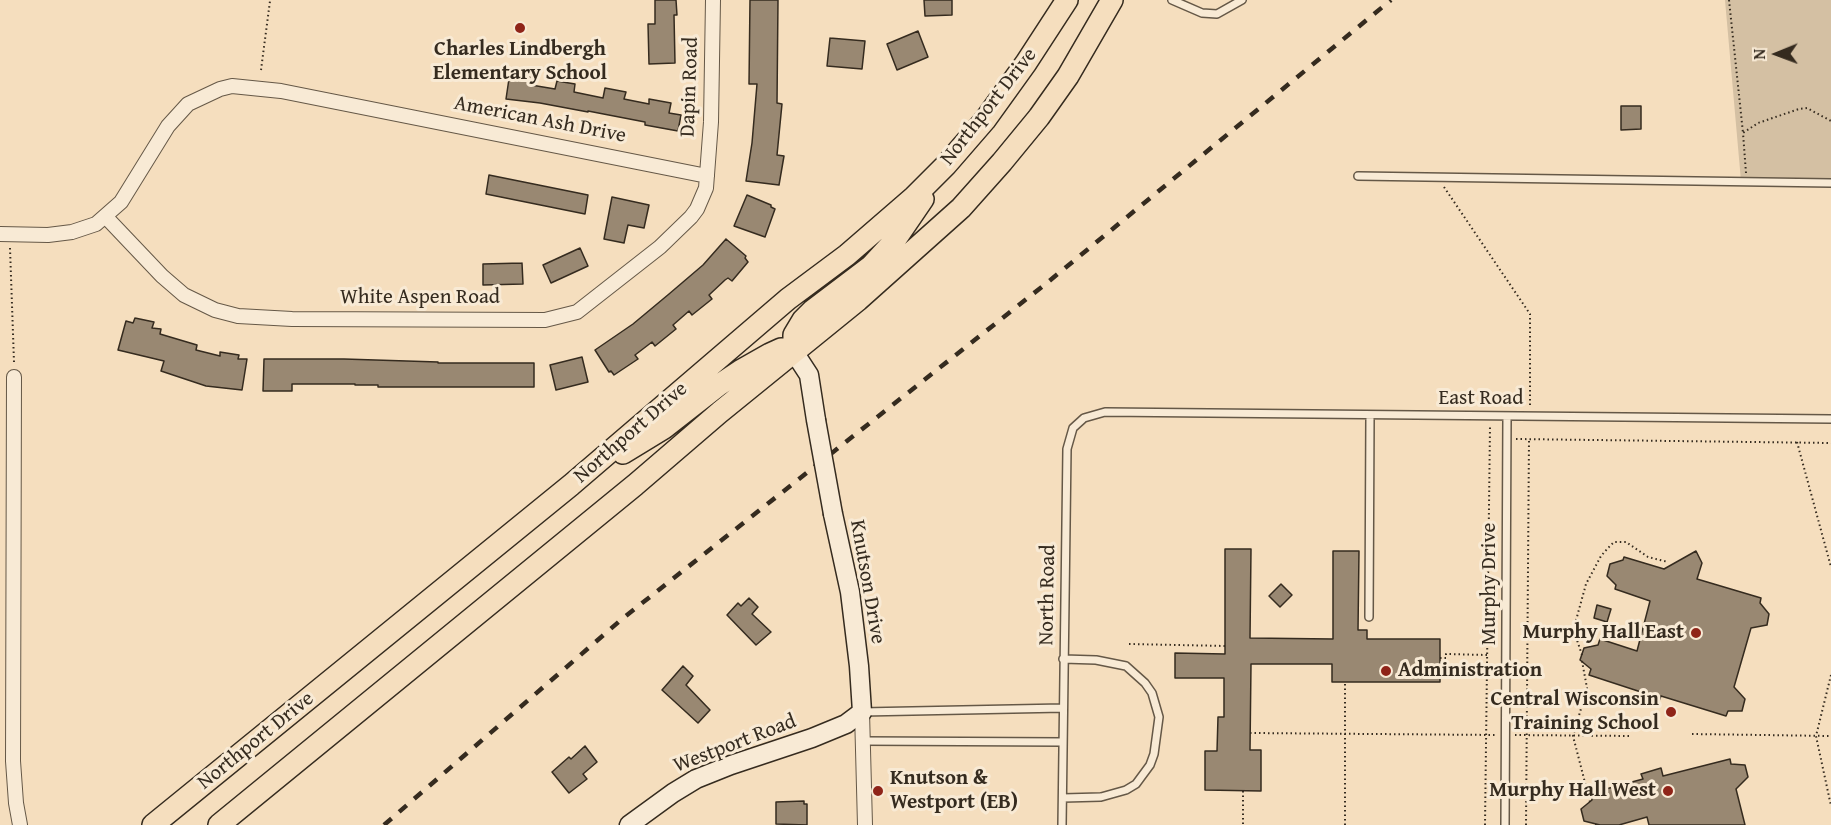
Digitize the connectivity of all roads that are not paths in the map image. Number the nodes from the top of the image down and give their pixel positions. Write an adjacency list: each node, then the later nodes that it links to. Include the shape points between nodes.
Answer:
1 (713, 0): 7 (street, Dapin Road)
2 (1067, 0): 6 (main road, Northport Drive, via 985,120)
3 (1112, 0): 12 (main road, Northport Drive, via 1039,117 961,208)
4 (1172, 0): 5 (lane, via 1202,13 1217,14)
5 (1242, 0)
6 (946, 165): 12 (main road, via 895,240 871,266 803,320 794,334); 18 (main road, Northport Drive, via 847,255 788,299)
7 (707, 176): 10 (street, American Ash Drive, via 281,91 232,86 188,104 168,126 121,202); 10 (street, White Aspen Road, via 697,209 660,247 583,309 545,320 238,316 184,296)
8 (1358, 176): 9 (lane)
9 (1831, 183)
10 (105, 216): 11 (street, American Ash Drive, via 90,227 72,232)
11 (5, 234)
12 (794, 352): 18 (main road, via 781,350 740,371 664,428); 22 (street, Knutson Drive, bridge, via 808,375 850,592); 28 (main road, Northport Drive)
13 (14, 377): 26 (street, via 13,761)
14 (1130, 412): 15 (lane, East Road); 20 (lane, North Road, via 1105,412 1084,418 1069,437)
15 (1370, 415): 16 (lane, East Road); 19 (lane)
16 (1507, 416): 17 (lane, East Road); 32 (lane, Murphy Drive)
17 (1831, 419)
18 (571, 485): 27 (main road, Northport Drive)
19 (1369, 617)
20 (1064, 659): 21 (lane, North Road); 25 (lane, via 1126,666 1152,693 1159,717 1154,754 1136,784 1101,796)
21 (1063, 708): 22 (lane); 24 (lane, North Road)
22 (862, 712): 23 (street, Knutson Drive); 29 (street, Westport Road, via 846,724 813,738 696,779)
23 (863, 741): 24 (lane); 30 (street, Knutson Drive)
24 (1063, 742): 25 (lane, North Road)
25 (1063, 798): 31 (lane, North Road)
26 (20, 825)
27 (153, 825)
28 (219, 825)
29 (629, 825)
30 (865, 825)
31 (1062, 825)
32 (1505, 825)

